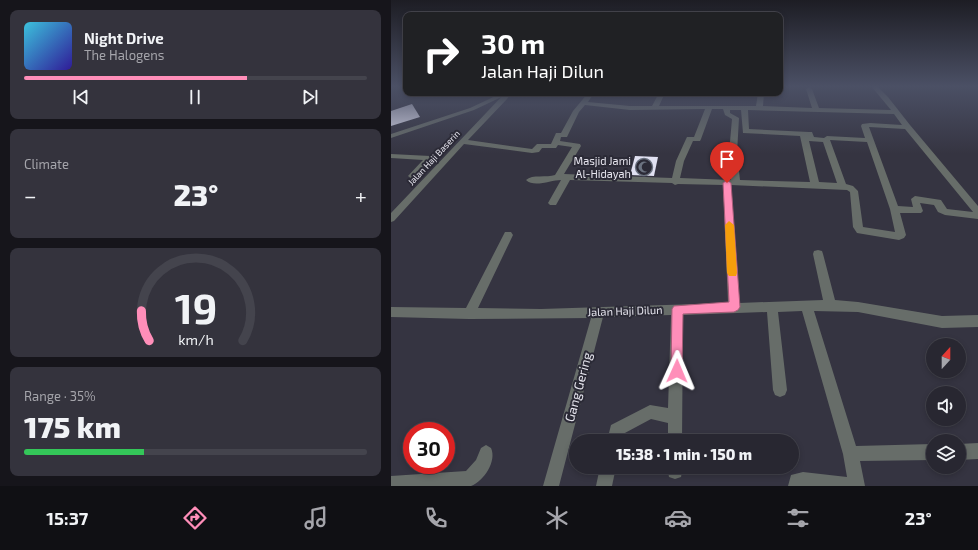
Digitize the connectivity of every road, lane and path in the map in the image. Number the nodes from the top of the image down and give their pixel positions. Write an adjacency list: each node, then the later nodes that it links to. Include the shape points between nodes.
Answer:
1 (726, 108): 23 (street, via 727,114 736,118)
2 (745, 108): 12 (street, via 746,131)
3 (473, 109): 13 (street)
4 (495, 109): 16 (street, Jalan Haji Baserin)
5 (578, 109): 17 (street, via 564,135 559,135)
6 (708, 109): 22 (street, via 697,139 690,139 680,161)
7 (778, 109): 9 (street)
8 (894, 109): 10 (street)
9 (816, 110): 10 (street)
10 (896, 112): 11 (street)
11 (907, 126): 15 (street, via 866,126); 28 (street)
12 (803, 134): 14 (street, via 809,134 811,139); 24 (street)
13 (391, 136)
14 (826, 140): 15 (street, via 832,137); 25 (street)
15 (870, 140): 27 (street)
16 (462, 142): 17 (street, via 532,151 540,146 553,146); 30 (street, Jalan Haji Baserin)
17 (556, 143): 20 (street, via 577,146)
18 (391, 156): 19 (street, via 430,158)
19 (412, 176)
20 (562, 177): 21 (street); 22 (street); 26 (street)
21 (530, 180)
22 (675, 182): 23 (street)
23 (731, 183): 24 (street); 36 (street)
24 (815, 185): 25 (street)
25 (842, 186): 27 (street, via 853,191 860,230 900,236)
26 (553, 203)
27 (895, 208): 29 (street, via 918,211 915,199 938,202 941,210 945,212)
28 (978, 212)
29 (978, 216)
30 (391, 219)
31 (508, 235): 40 (street)
32 (818, 254): 34 (street)
33 (806, 304): 34 (street, Jalan Haji Dilun); 35 (street, Jalan Haji Dilun); 50 (street)
34 (830, 305): 41 (street, Jalan Haji Dilun, via 880,310 942,322)
35 (772, 306): 36 (street, Jalan Haji Dilun); 42 (street)
36 (734, 307): 37 (street, Jalan Haji Dilun)
37 (677, 309): 39 (street, Jalan Haji Dilun); 43 (street)
38 (391, 312): 40 (street, Jalan Haji Dilun)
39 (599, 312): 40 (street, Jalan Haji Dilun); 53 (street, Gang Gering)
40 (469, 314)
41 (978, 321)
42 (780, 390)
43 (676, 417): 44 (street, via 650,412 616,430); 45 (street)
44 (615, 434)
45 (675, 434)
46 (926, 452): 50 (street)
47 (966, 452): 48 (street)
48 (978, 452)
49 (486, 453): 52 (street, via 484,464 469,479)
50 (851, 454): 57 (street)
51 (607, 474): 54 (street)
52 (391, 484)
53 (551, 486)
54 (604, 486)
55 (796, 486): 56 (street, via 797,481 803,480)
56 (853, 486)
57 (857, 486)

